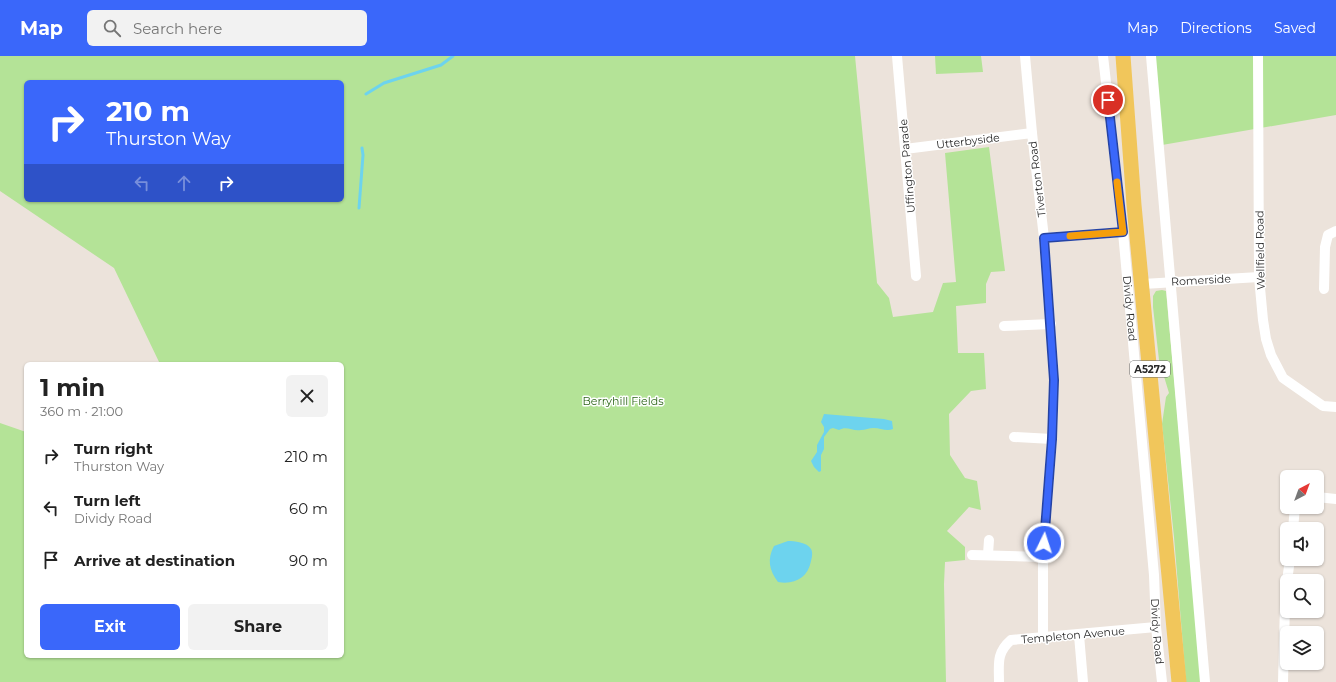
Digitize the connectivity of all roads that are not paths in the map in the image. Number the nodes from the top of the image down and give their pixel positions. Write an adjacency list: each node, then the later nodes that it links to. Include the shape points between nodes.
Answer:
1 (897, 56): 8 (street, Uffington Parade)
2 (1025, 56): 7 (street, Tiverton Road)
3 (1103, 56): 10 (street, Dividy Road)
4 (1123, 56): 15 (main road, Dividy Road / A5272)
5 (1151, 56): 14 (street)
6 (1258, 56): 13 (street, Wellfield Road)
7 (1032, 133): 8 (street, Utterbyside); 11 (street, Tiverton Road)
8 (905, 149): 12 (street, Uffington Parade)
9 (1336, 231): 16 (street, via 1328,235 1325,247)
10 (1123, 232): 11 (street); 29 (street, Dividy Road, via 1154,575)
11 (1044, 238): 17 (street, Tiverton Road)
12 (916, 276)
13 (1259, 277): 14 (street, Romerside); 19 (street, Wellfield Road, via 1266,339 1283,378 1323,406)
14 (1171, 282): 15 (street, Romerside); 36 (street)
15 (1143, 284): 35 (main road, Dividy Road / A5272)
16 (1324, 289)
17 (1051, 324): 18 (street); 21 (street, Tiverton Road, via 1054,380)
18 (1004, 326)
19 (1336, 407)
20 (1014, 437): 21 (street)
21 (1052, 439): 27 (street, Tiverton Road)
22 (1324, 498): 23 (street)
23 (1336, 499)
24 (988, 540): 25 (street)
25 (988, 554): 26 (street); 27 (street)
26 (972, 555)
27 (1043, 557): 31 (street, Tiverton Road)
28 (1285, 618): 37 (street)
29 (1156, 627): 30 (street, Templeton Avenue); 34 (street, Dividy Road)
30 (1079, 635): 31 (street, Templeton Avenue); 33 (street)
31 (1043, 637): 32 (street, Templeton Avenue, via 1011,640 1005,646 999,658)
32 (999, 682)
33 (1083, 682)
34 (1162, 682)
35 (1179, 682)
36 (1205, 682)
37 (1283, 682)

